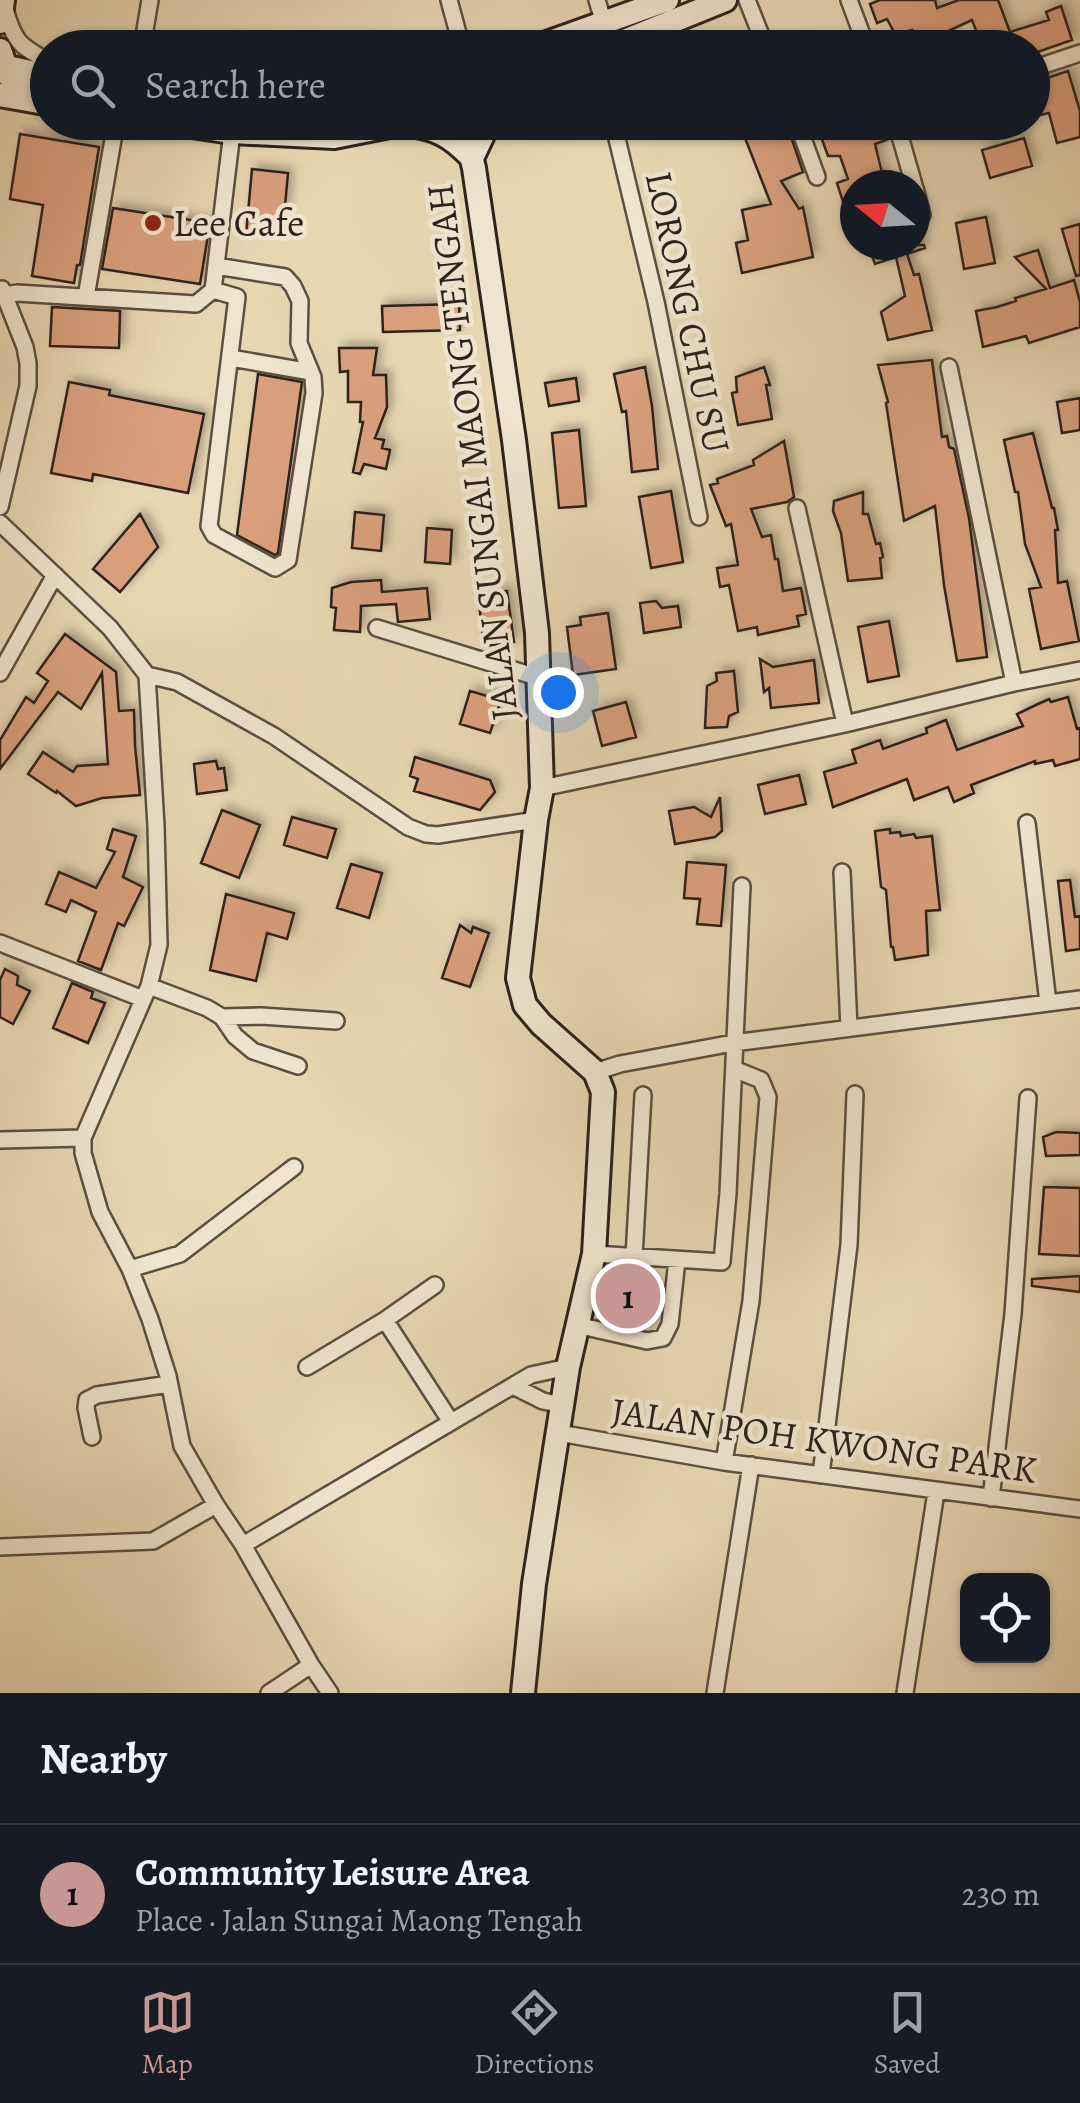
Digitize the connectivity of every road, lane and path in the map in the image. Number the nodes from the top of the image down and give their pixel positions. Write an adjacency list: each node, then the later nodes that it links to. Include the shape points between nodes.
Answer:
1 (150, 0): 10 (street)
2 (450, 0): 11 (street)
3 (597, 0): 12 (street)
4 (667, 0): 13 (street)
5 (726, 0): 14 (street)
6 (747, 0): 15 (street)
7 (849, 0): 16 (street)
8 (2, 3): 9 (street); 17 (street)
9 (0, 22)
10 (145, 30)
11 (458, 30)
12 (604, 30)
13 (616, 30)
14 (626, 30)
15 (759, 30)
16 (861, 30)
17 (30, 52)
18 (1080, 53): 20 (street)
19 (2, 61): 21 (street); 22 (street, via 9,76)
20 (1050, 63)
21 (30, 70)
22 (30, 91)
23 (1, 101): 24 (street)
24 (30, 101)
25 (113, 140): 41 (street)
26 (231, 140): 36 (street)
27 (454, 140): 33 (street)
28 (468, 140): 33 (street, JALAN SUNGAI MAONG TENGAH)
29 (480, 140): 33 (street)
30 (617, 140): 47 (street, LORONG CHU SU)
31 (803, 140): 35 (street)
32 (901, 140): 34 (street)
33 (472, 158): 54 (street, JALAN SUNGAI MAONG TENGAH, via 514,440)
34 (910, 170)
35 (817, 177)
36 (216, 266): 37 (street); 38 (street)
37 (241, 270): 40 (street); 44 (street, via 285,277 293,286 300,301 299,343)
38 (213, 290): 40 (street); 41 (street, via 196,304)
39 (2, 291): 41 (street); 45 (street, via 25,347 28,386)
40 (237, 297): 42 (street)
41 (86, 298)
42 (230, 358): 44 (street); 44 (street, via 209,526 275,568 288,560)
43 (949, 367): 55 (street)
44 (312, 372)
45 (0, 507)
46 (797, 508): 56 (street)
47 (699, 516)
48 (0, 523): 49 (street)
49 (55, 575): 52 (street); 53 (street)
50 (378, 628): 54 (street)
51 (1080, 670): 55 (street)
52 (0, 673)
53 (147, 675): 58 (street, via 177,682 274,736 426,834); 63 (street, via 159,944)
54 (540, 678): 57 (street, JALAN SUNGAI MAONG TENGAH)
55 (1014, 683): 56 (street)
56 (845, 724): 57 (street)
57 (542, 788): 58 (street, JALAN SUNGAI MAONG TENGAH)
58 (536, 820): 72 (street, JALAN SUNGAI MAONG TENGAH, via 518,978 525,1005)
59 (1027, 823): 65 (street)
60 (842, 872): 68 (street)
61 (742, 886): 69 (street)
62 (0, 943): 63 (street)
63 (146, 993): 66 (street); 76 (street)
64 (1080, 998): 65 (street)
65 (1048, 1003): 68 (street)
66 (222, 1017): 67 (street); 70 (street, via 253,1051)
67 (336, 1021)
68 (849, 1028): 69 (street)
69 (734, 1043): 71 (street); 72 (street)
70 (298, 1066)
71 (734, 1068): 82 (street); 83 (street, via 761,1080 768,1097)
72 (596, 1072): 79 (street, via 604,1092)
73 (855, 1094): 98 (street, via 849,1245)
74 (643, 1096): 80 (street)
75 (1028, 1098): 100 (street)
76 (84, 1138): 77 (street); 84 (street, via 100,1212)
77 (0, 1140)
78 (294, 1167): 84 (street, via 180,1254)
79 (594, 1254): 80 (street); 87 (street)
80 (634, 1257): 81 (street)
81 (677, 1260): 82 (street); 87 (street, via 663,1338 647,1341)
82 (722, 1262): 83 (street)
83 (754, 1266): 96 (street)
84 (130, 1269): 90 (street)
85 (435, 1285): 86 (street)
86 (385, 1320): 88 (street); 93 (street)
87 (577, 1325): 89 (street)
88 (307, 1367)
89 (568, 1367): 91 (street); 92 (street)
90 (170, 1384): 95 (street, via 88,1400); 101 (street, via 182,1446)
91 (513, 1386): 92 (street); 93 (street)
92 (563, 1405): 94 (street)
93 (450, 1422): 103 (street)
94 (559, 1433): 96 (street, JALAN POH KWONG PARK); 108 (street)
95 (92, 1437)
96 (724, 1462): 97 (street, JALAN POH KWONG PARK)
97 (751, 1466): 98 (street, JALAN POH KWONG PARK); 109 (street)
98 (820, 1475): 99 (street, JALAN POH KWONG PARK)
99 (936, 1492): 100 (street, JALAN POH KWONG PARK); 110 (street)
100 (990, 1498): 102 (street, JALAN POH KWONG PARK)
101 (216, 1506): 103 (street); 104 (street, via 152,1542)
102 (1080, 1510)
103 (243, 1545): 105 (street)
104 (0, 1547)
105 (310, 1665): 106 (street); 107 (street)
106 (269, 1693)
107 (330, 1693)
108 (522, 1693)
109 (715, 1693)
110 (905, 1693)

